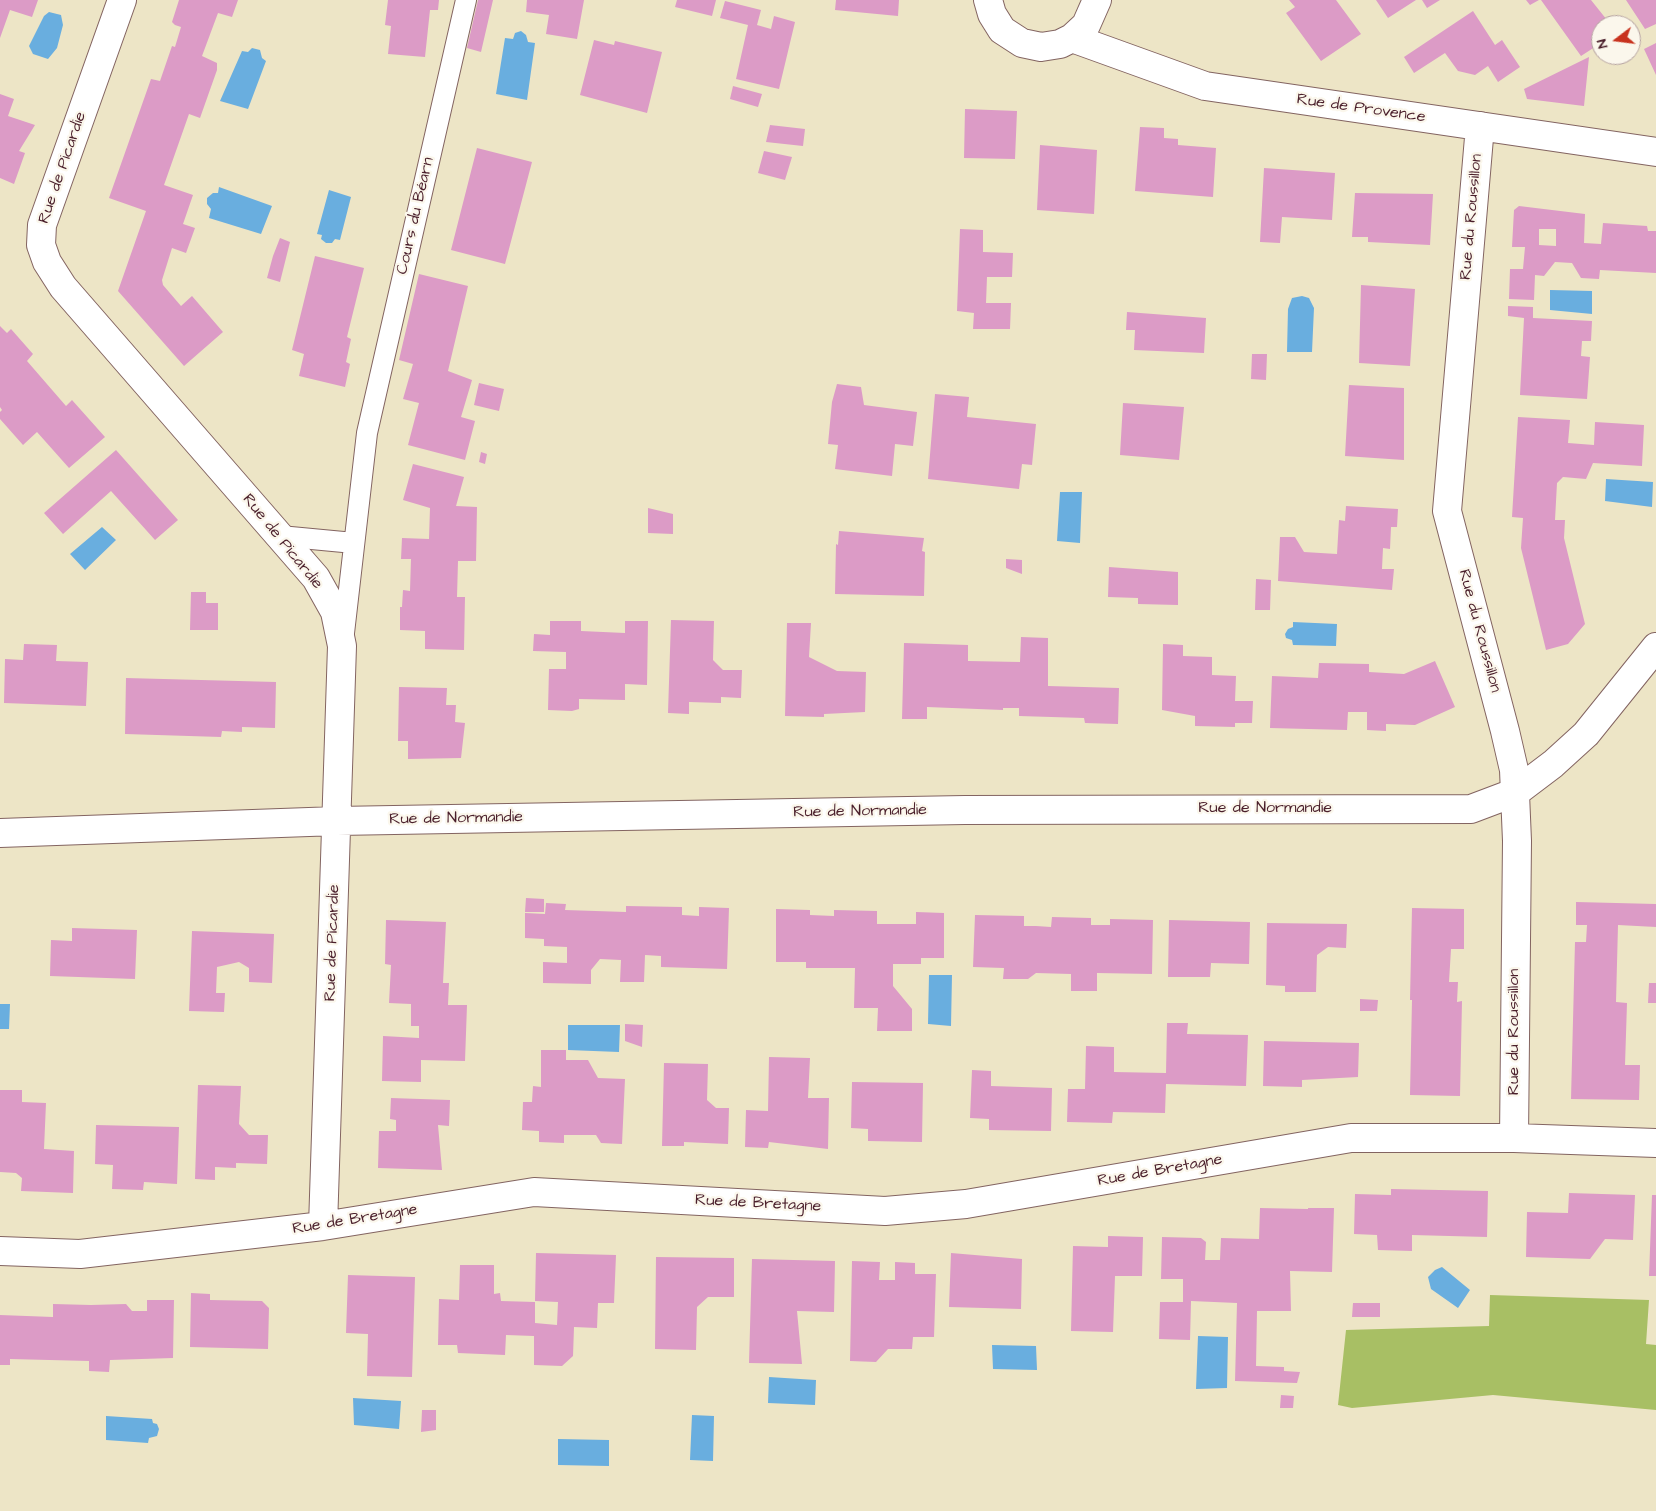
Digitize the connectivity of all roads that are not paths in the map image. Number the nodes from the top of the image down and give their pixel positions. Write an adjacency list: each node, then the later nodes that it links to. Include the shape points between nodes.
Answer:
1 (122, 0): 8 (street, Rue de Picardie, via 42,225 41,245 47,262 63,287)
2 (466, 0): 9 (lane, Cours du Béarn, via 367,433)
3 (988, 0): 5 (street, via 1002,30 1022,43 1041,47)
4 (1097, 0): 5 (street, via 1086,25)
5 (1072, 38): 6 (street, Rue de Provence, via 1205,86)
6 (1480, 126): 7 (street, Rue de Provence); 12 (street, Rue du Roussillon, via 1447,510 1505,731)
7 (1656, 152)
8 (280, 536): 9 (lane); 10 (street, Rue de Picardie, via 316,578 334,612)
9 (354, 543): 10 (lane, Cours du Béarn)
10 (342, 646): 13 (street, Rue de Picardie)
11 (1656, 647): 12 (street, Rue de Normandie, via 1586,734)
12 (1516, 792): 13 (street, Rue de Normandie, via 1471,809 965,810); 15 (street, Rue du Roussillon)
13 (337, 821): 14 (street, Rue de Normandie); 17 (street, Rue de Picardie)
14 (0, 833)
15 (1514, 1138): 16 (street, Rue de Bretagne); 17 (street, Rue de Bretagne, via 1351,1138 966,1204 885,1211 534,1192)
16 (1656, 1143)
17 (322, 1226): 18 (street, Rue de Bretagne, via 80,1254)
18 (0, 1251)

